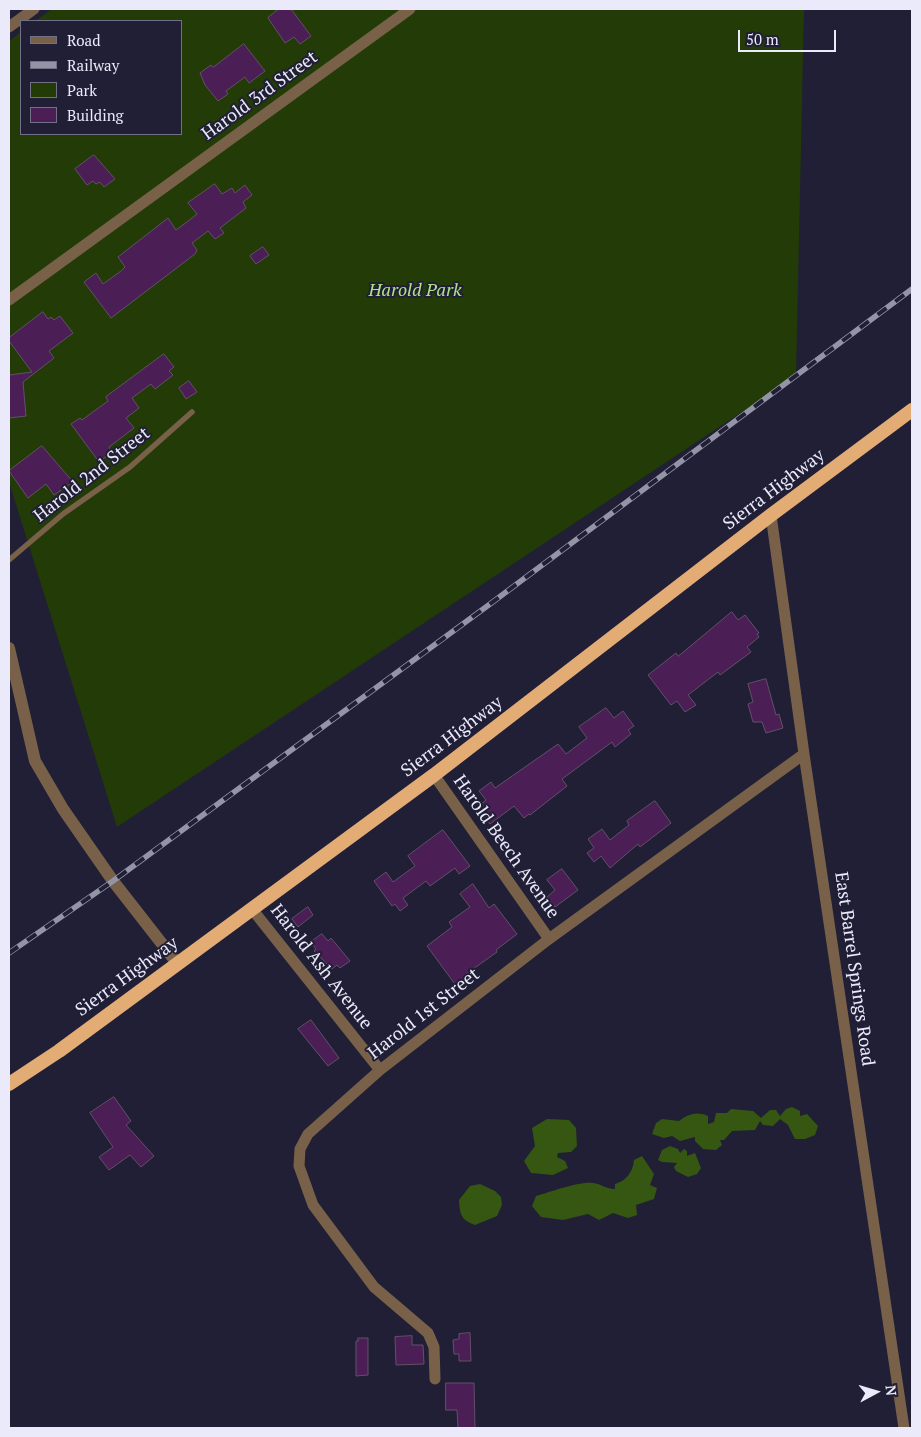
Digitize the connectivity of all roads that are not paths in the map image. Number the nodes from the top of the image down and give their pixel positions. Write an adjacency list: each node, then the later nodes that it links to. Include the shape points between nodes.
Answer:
1 (34, 9): 3 (street)
2 (402, 11): 4 (street, Harold 3rd Street)
3 (9, 27)
4 (9, 300)
5 (912, 410): 7 (highway, Sierra Highway)
6 (192, 412): 8 (lane, Harold 2nd Street, via 130,467 63,514)
7 (772, 515): 10 (street, East Barrel Springs Road); 11 (highway, Sierra Highway)
8 (9, 560)
9 (9, 648): 14 (street, via 35,761 63,810)
10 (804, 754): 13 (street, Harold 1st Street); 18 (street, East Barrel Springs Road)
11 (434, 775): 12 (highway, Sierra Highway); 13 (street, Harold Beech Avenue)
12 (252, 909): 14 (highway, Sierra Highway); 15 (street, Harold Ash Avenue)
13 (549, 939): 15 (street, Harold 1st Street)
14 (177, 963): 16 (highway, Sierra Highway)
15 (380, 1070): 17 (street, Harold 1st Street, via 308,1134 300,1149 299,1166 313,1205 374,1287 428,1333 434,1347)
16 (9, 1084)
17 (434, 1379)
18 (904, 1428)

